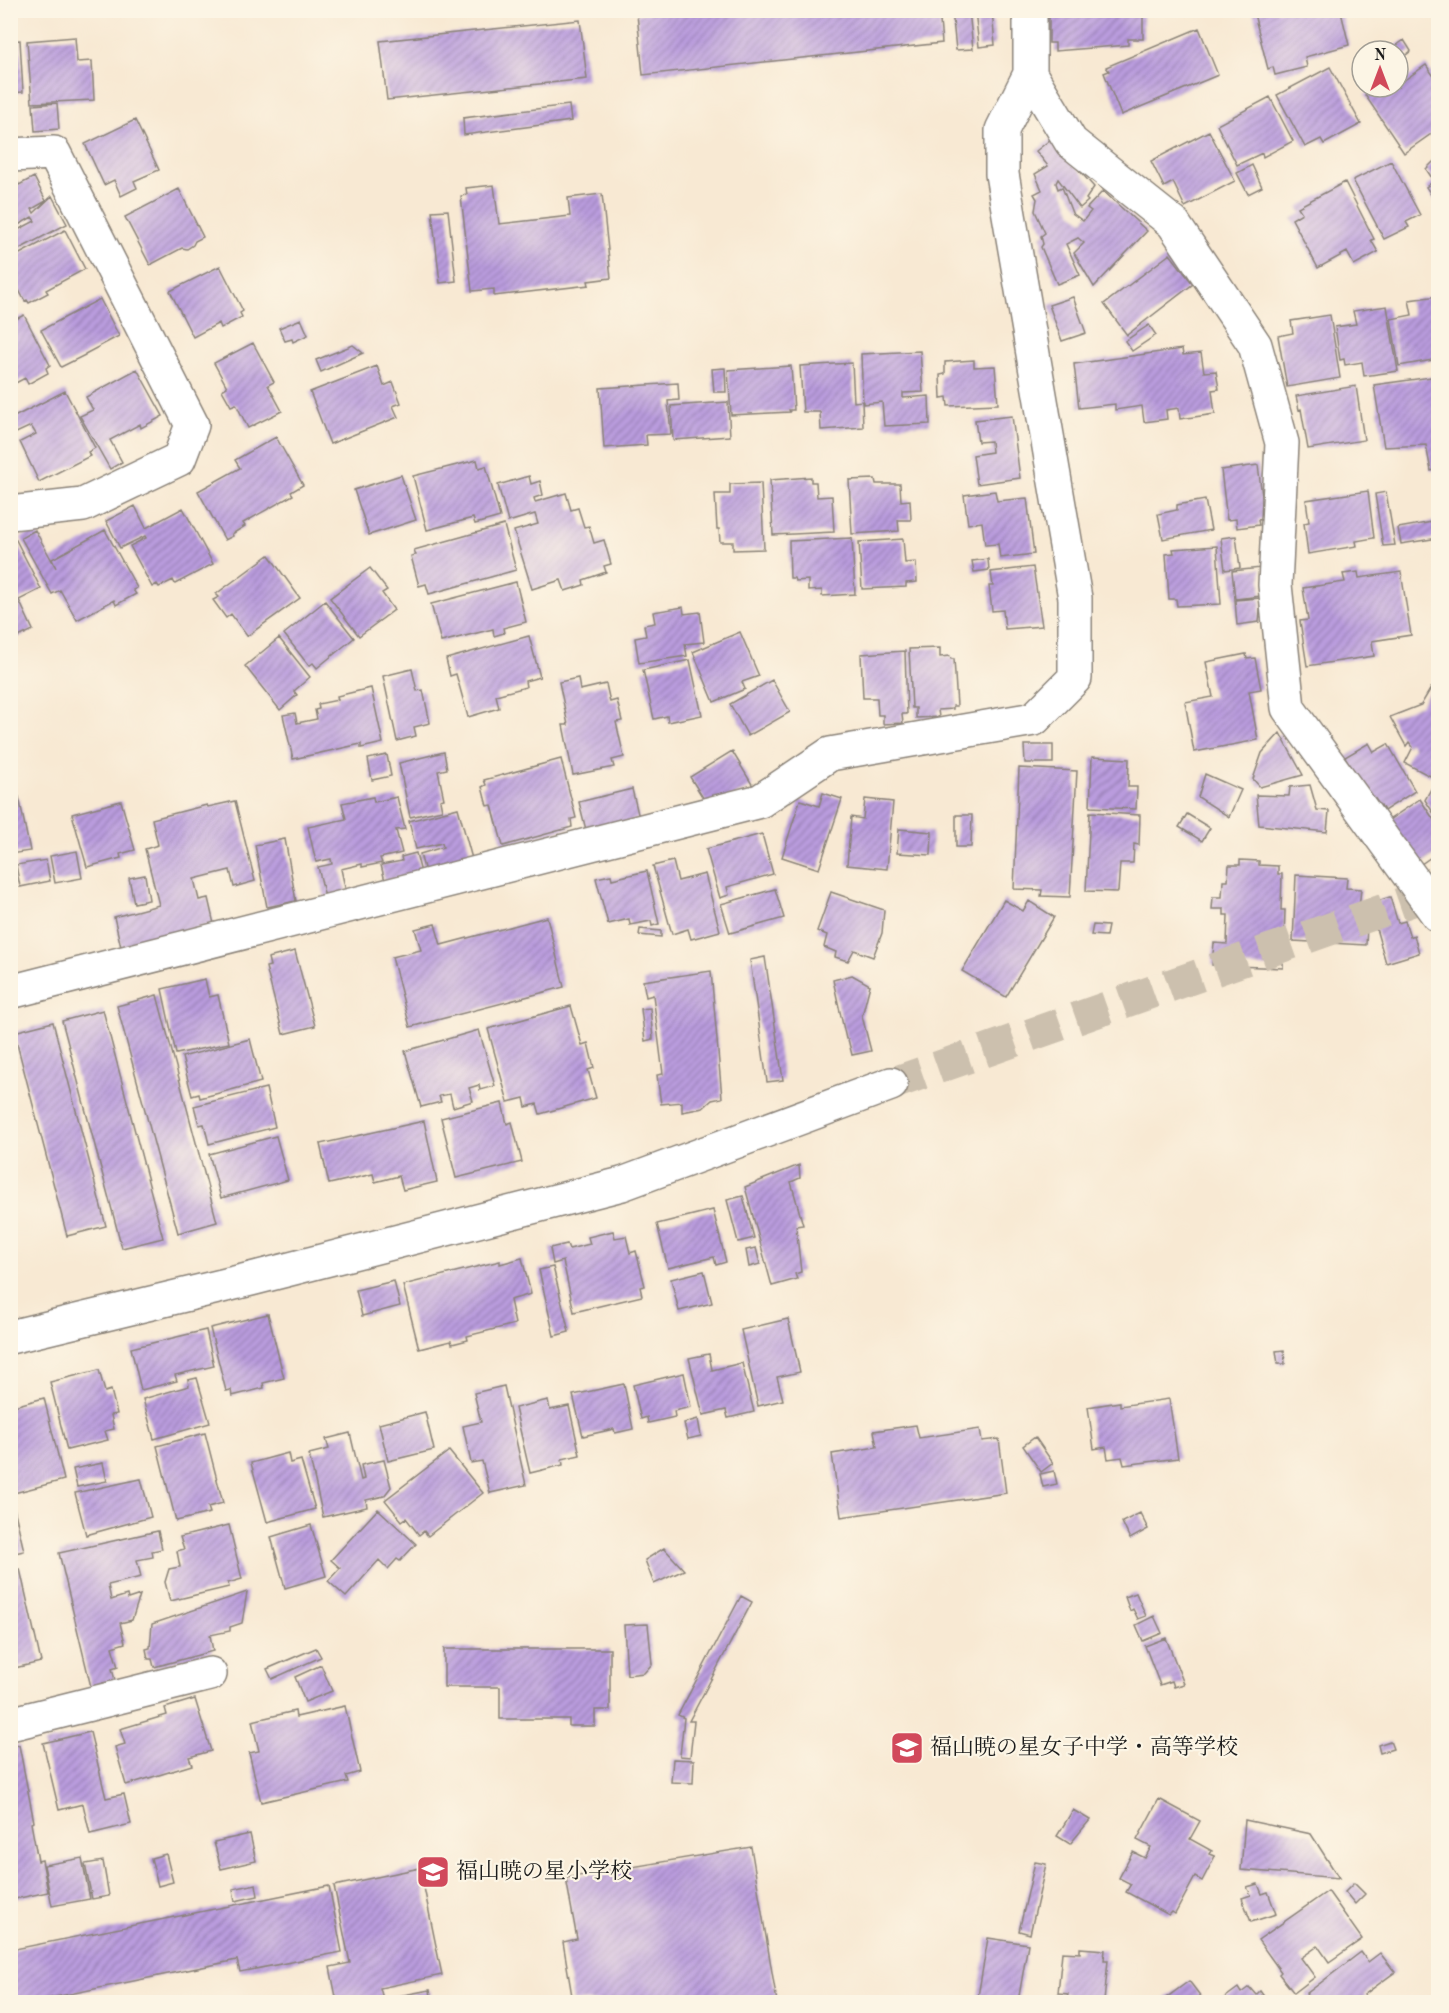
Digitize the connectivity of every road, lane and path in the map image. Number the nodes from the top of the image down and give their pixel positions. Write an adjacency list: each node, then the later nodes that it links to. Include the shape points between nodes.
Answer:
1 (1030, 10): 2 (street)
2 (1030, 74): 5 (street, via 1071,142 1173,223 1255,345 1282,443 1275,585 1288,708); 6 (street, via 1002,130 1002,174 1075,598 1075,678 1034,718 830,754 760,801)
3 (10, 155): 4 (street, via 54,153 192,425 179,459 83,505)
4 (14, 504)
5 (1438, 915)
6 (10, 992)
7 (891, 1084): 8 (street, via 622,1184)
8 (10, 1337)
9 (210, 1674): 10 (street)
10 (10, 1724)

